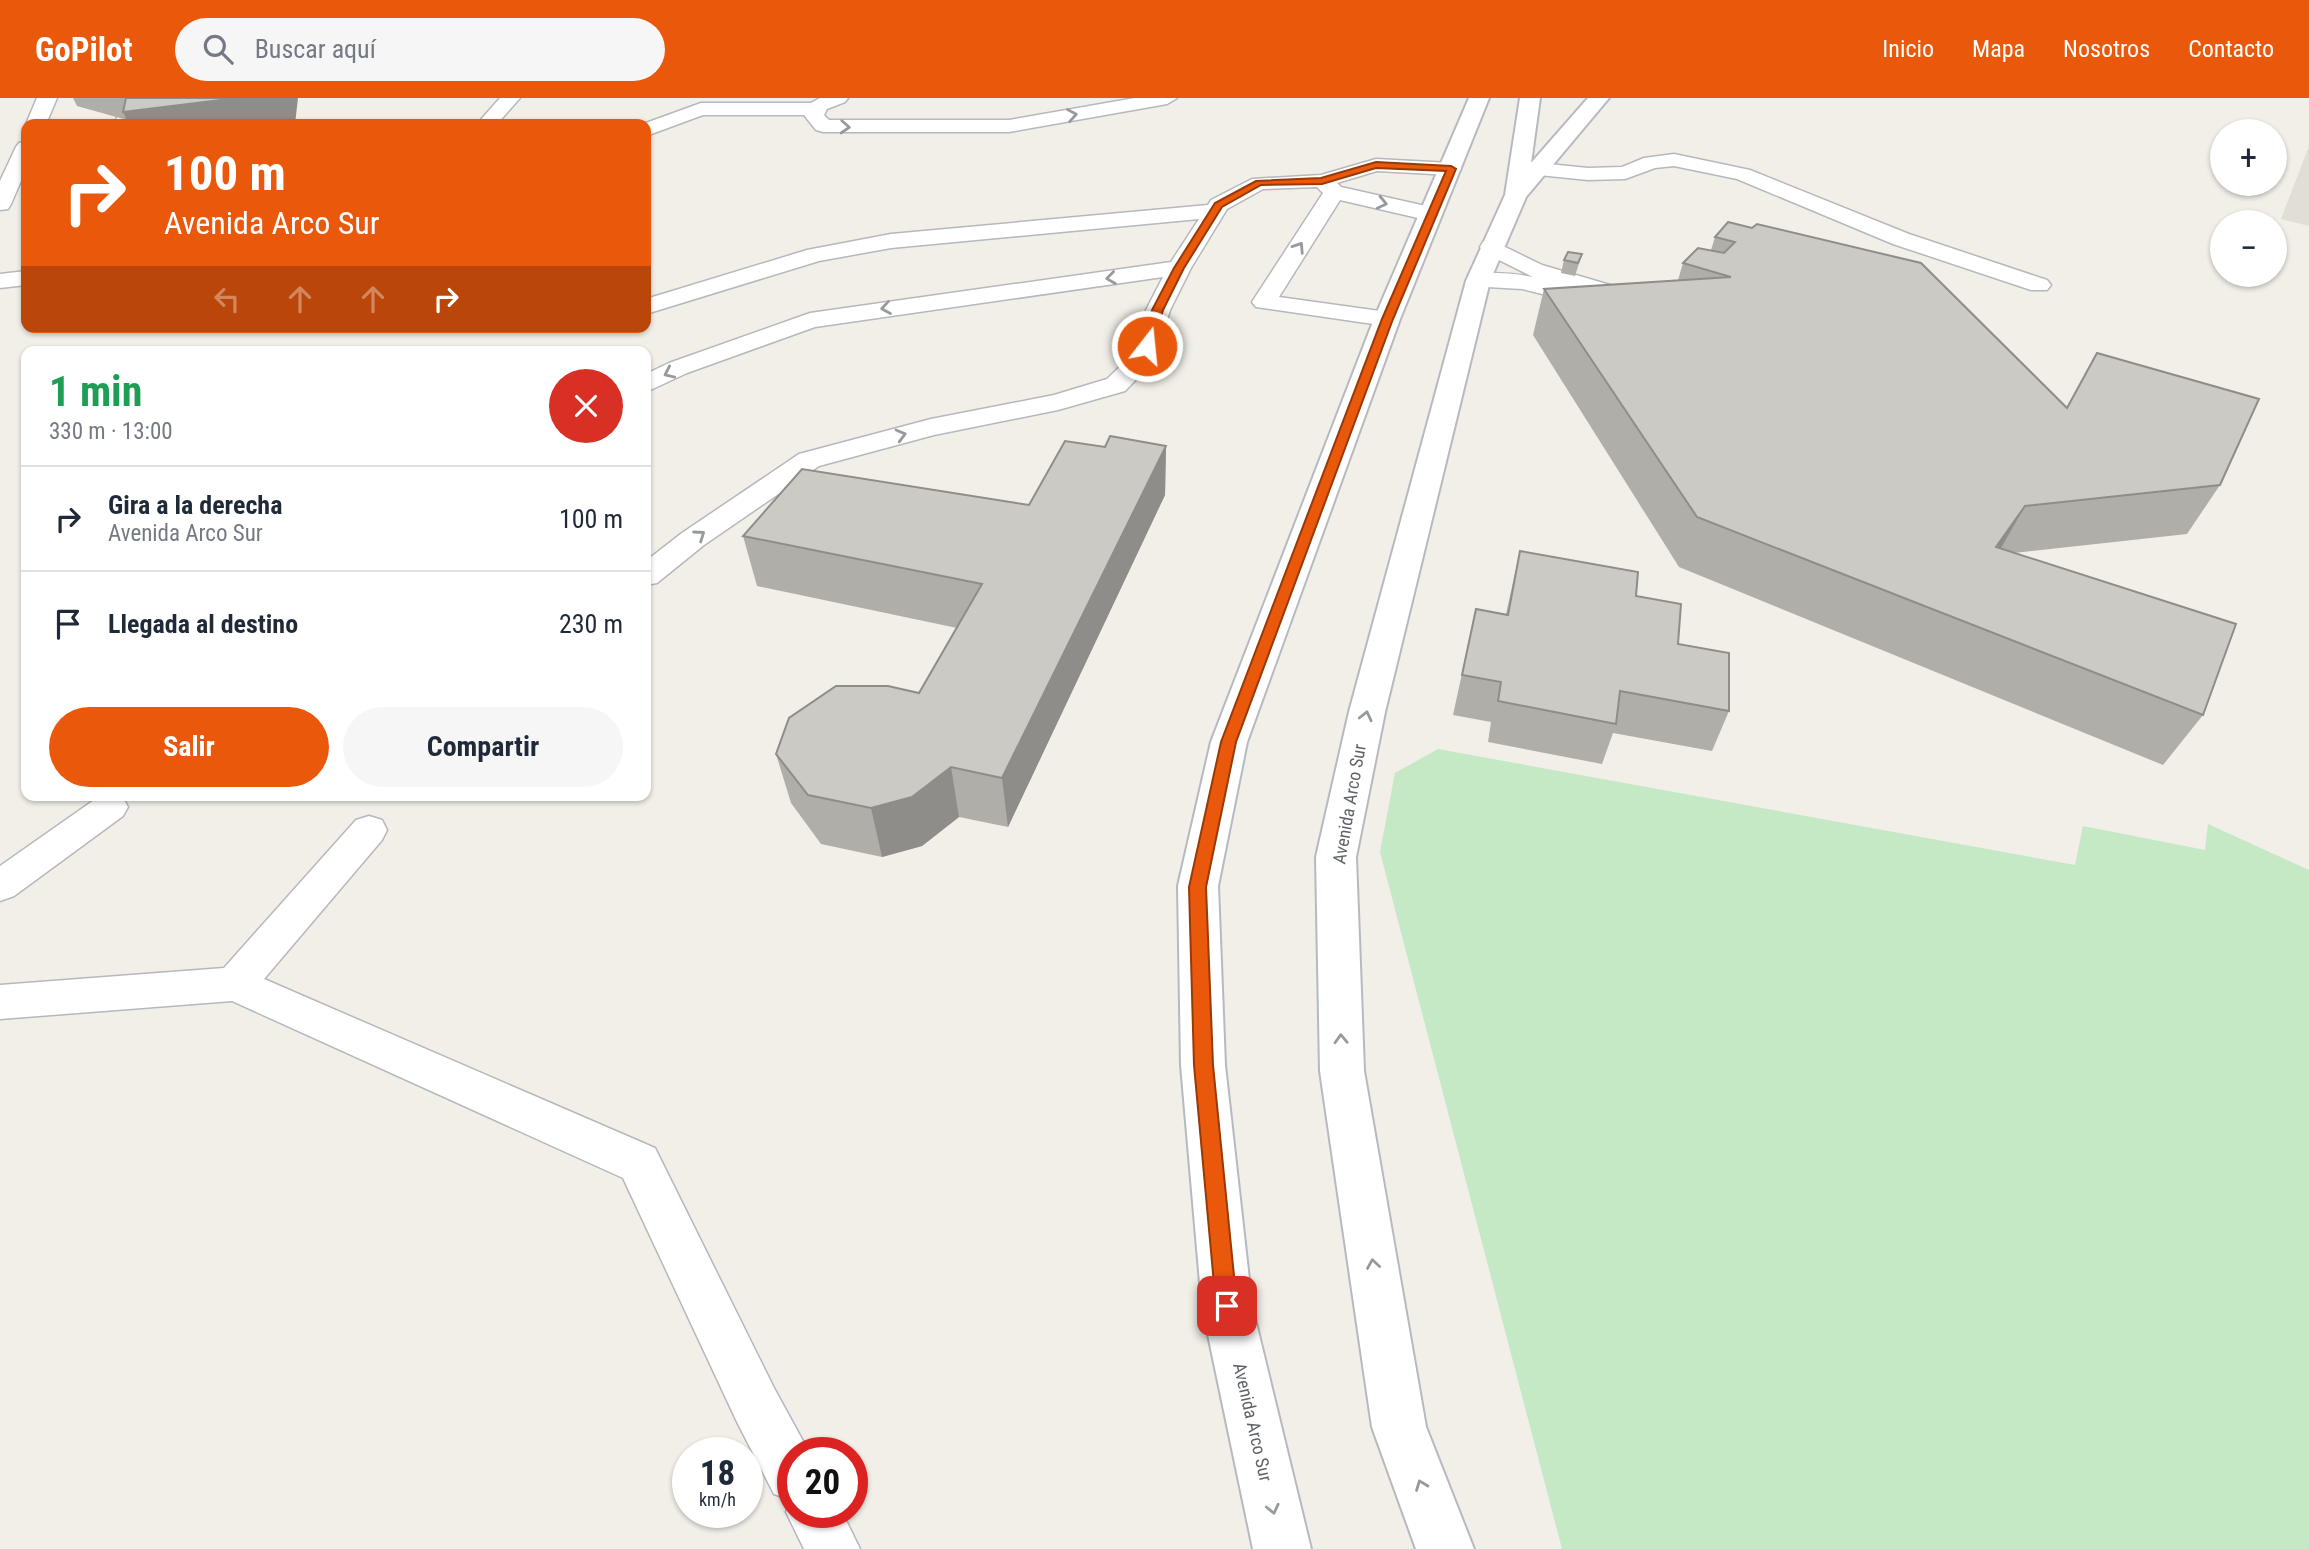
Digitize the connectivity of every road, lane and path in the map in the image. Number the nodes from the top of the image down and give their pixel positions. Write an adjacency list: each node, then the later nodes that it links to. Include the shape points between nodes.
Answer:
1 (47, 98): 12 (lane)
2 (677, 98): 10 (lane)
3 (838, 98): 11 (lane)
4 (1167, 98): 11 (lane, one-way to 4, via 814,116 823,126 1009,126)
5 (1479, 98): 14 (main road, Avenida Arco Sur)
6 (1530, 98): 17 (main road, Avenida Arco Sur)
7 (1599, 98): 17 (main road, Avenida Arco Sur)
8 (514, 100): 13 (lane)
9 (1452, 107): 14 (main road)
10 (701, 109): 11 (lane); 15 (lane)
11 (817, 109)
12 (38, 119)
13 (493, 119)
14 (1467, 125): 16 (main road, Avenida Arco Sur)
15 (651, 128)
16 (1451, 169): 19 (lane, via 1376,165); 22 (main road, Avenida Arco Sur)
17 (1525, 177): 23 (main road, Avenida Arco Sur); 27 (lane, via 1625,173 1651,162 1674,160 1743,174 1901,239)
18 (19, 179): 20 (lane)
19 (1328, 187): 21 (lane, via 1259,183); 22 (lane, one-way to 22); 29 (lane, one-way to 19, via 1264,302)
20 (0, 204)
21 (1215, 211): 24 (lane); 28 (lane, via 891,242 815,255)
22 (1431, 214): 29 (main road, Avenida Arco Sur)
23 (1485, 264): 23 (lane, via 1495,278 1656,311 1534,270); 41 (main road, Avenida Arco Sur, one-way to 23, via 1399,1427 1345,1084 1336,857 1367,712)
24 (1179, 268): 30 (lane, one-way to 30, via 810,320); 31 (lane, one-way to 24, via 809,460 1116,385 1142,360 1158,310)
25 (21, 279): 26 (lane)
26 (0, 281)
27 (2039, 285)
28 (651, 305)
29 (1387, 319): 40 (main road, Avenida Arco Sur, one-way to 40, via 1229,742 1198,887 1203,1065 1227,1306)
30 (651, 382)
31 (651, 572)
32 (110, 807): 34 (lane)
33 (369, 830): 35 (lane)
34 (0, 887)
35 (235, 984): 36 (lane); 37 (lane, via 639,1163)
36 (0, 1002)
37 (777, 1445)
38 (822, 1528): 39 (lane)
39 (833, 1549)
40 (1283, 1549)
41 (1445, 1549)

